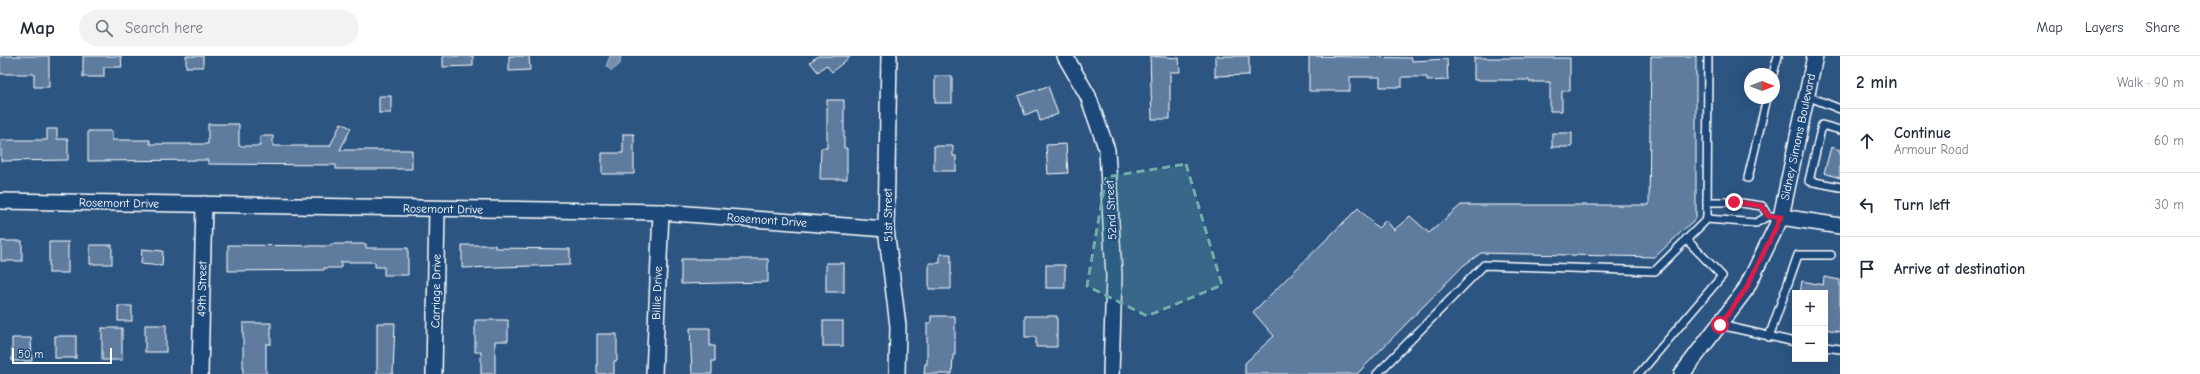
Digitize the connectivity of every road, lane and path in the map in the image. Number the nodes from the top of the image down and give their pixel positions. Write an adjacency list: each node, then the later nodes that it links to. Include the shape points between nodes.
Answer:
1 (889, 56): 21 (street, 51st Street)
2 (1065, 56): 34 (street, 52nd Street, via 1088,96 1107,150 1114,276)
3 (1708, 56): 14 (lane)
4 (1778, 56): 6 (lane)
5 (1815, 56): 7 (street, Sidney Simons Boulevard)
6 (1775, 68)
7 (1807, 96): 9 (lane); 18 (street, Sidney Simons Boulevard)
8 (1766, 104): 11 (lane)
9 (1840, 109)
10 (1840, 130): 12 (lane, via 1822,126 1809,181)
11 (1748, 178)
12 (1840, 187)
13 (0, 201): 15 (street, Rosemont Drive)
14 (1707, 202): 18 (lane, via 1762,206); 19 (lane)
15 (204, 204): 16 (street, Rosemont Drive); 30 (street, 49th Street)
16 (437, 209): 17 (street, Rosemont Drive); 31 (street, Carriage Drive)
17 (661, 212): 21 (street, Rosemont Drive); 32 (street, Billie Drive)
18 (1774, 217): 19 (lane, via 1756,223); 20 (street); 24 (street, Sidney Simons Boulevard, via 1746,289)
19 (1707, 219): 22 (lane)
20 (1840, 226)
21 (886, 229): 33 (street, 51st Street, via 898,326)
22 (1686, 239): 35 (lane, via 1655,271 1484,265); 36 (lane, via 1722,276)
23 (1831, 255): 25 (lane, via 1798,255)
24 (1720, 325): 25 (lane); 29 (street, Sidney Simons Boulevard)
25 (1769, 337): 26 (lane)
26 (1792, 341)
27 (1828, 347): 28 (lane)
28 (1840, 349)
29 (1686, 373)
30 (200, 374)
31 (434, 374)
32 (654, 374)
33 (897, 374)
34 (1111, 374)
35 (1377, 374)
36 (1639, 374)

